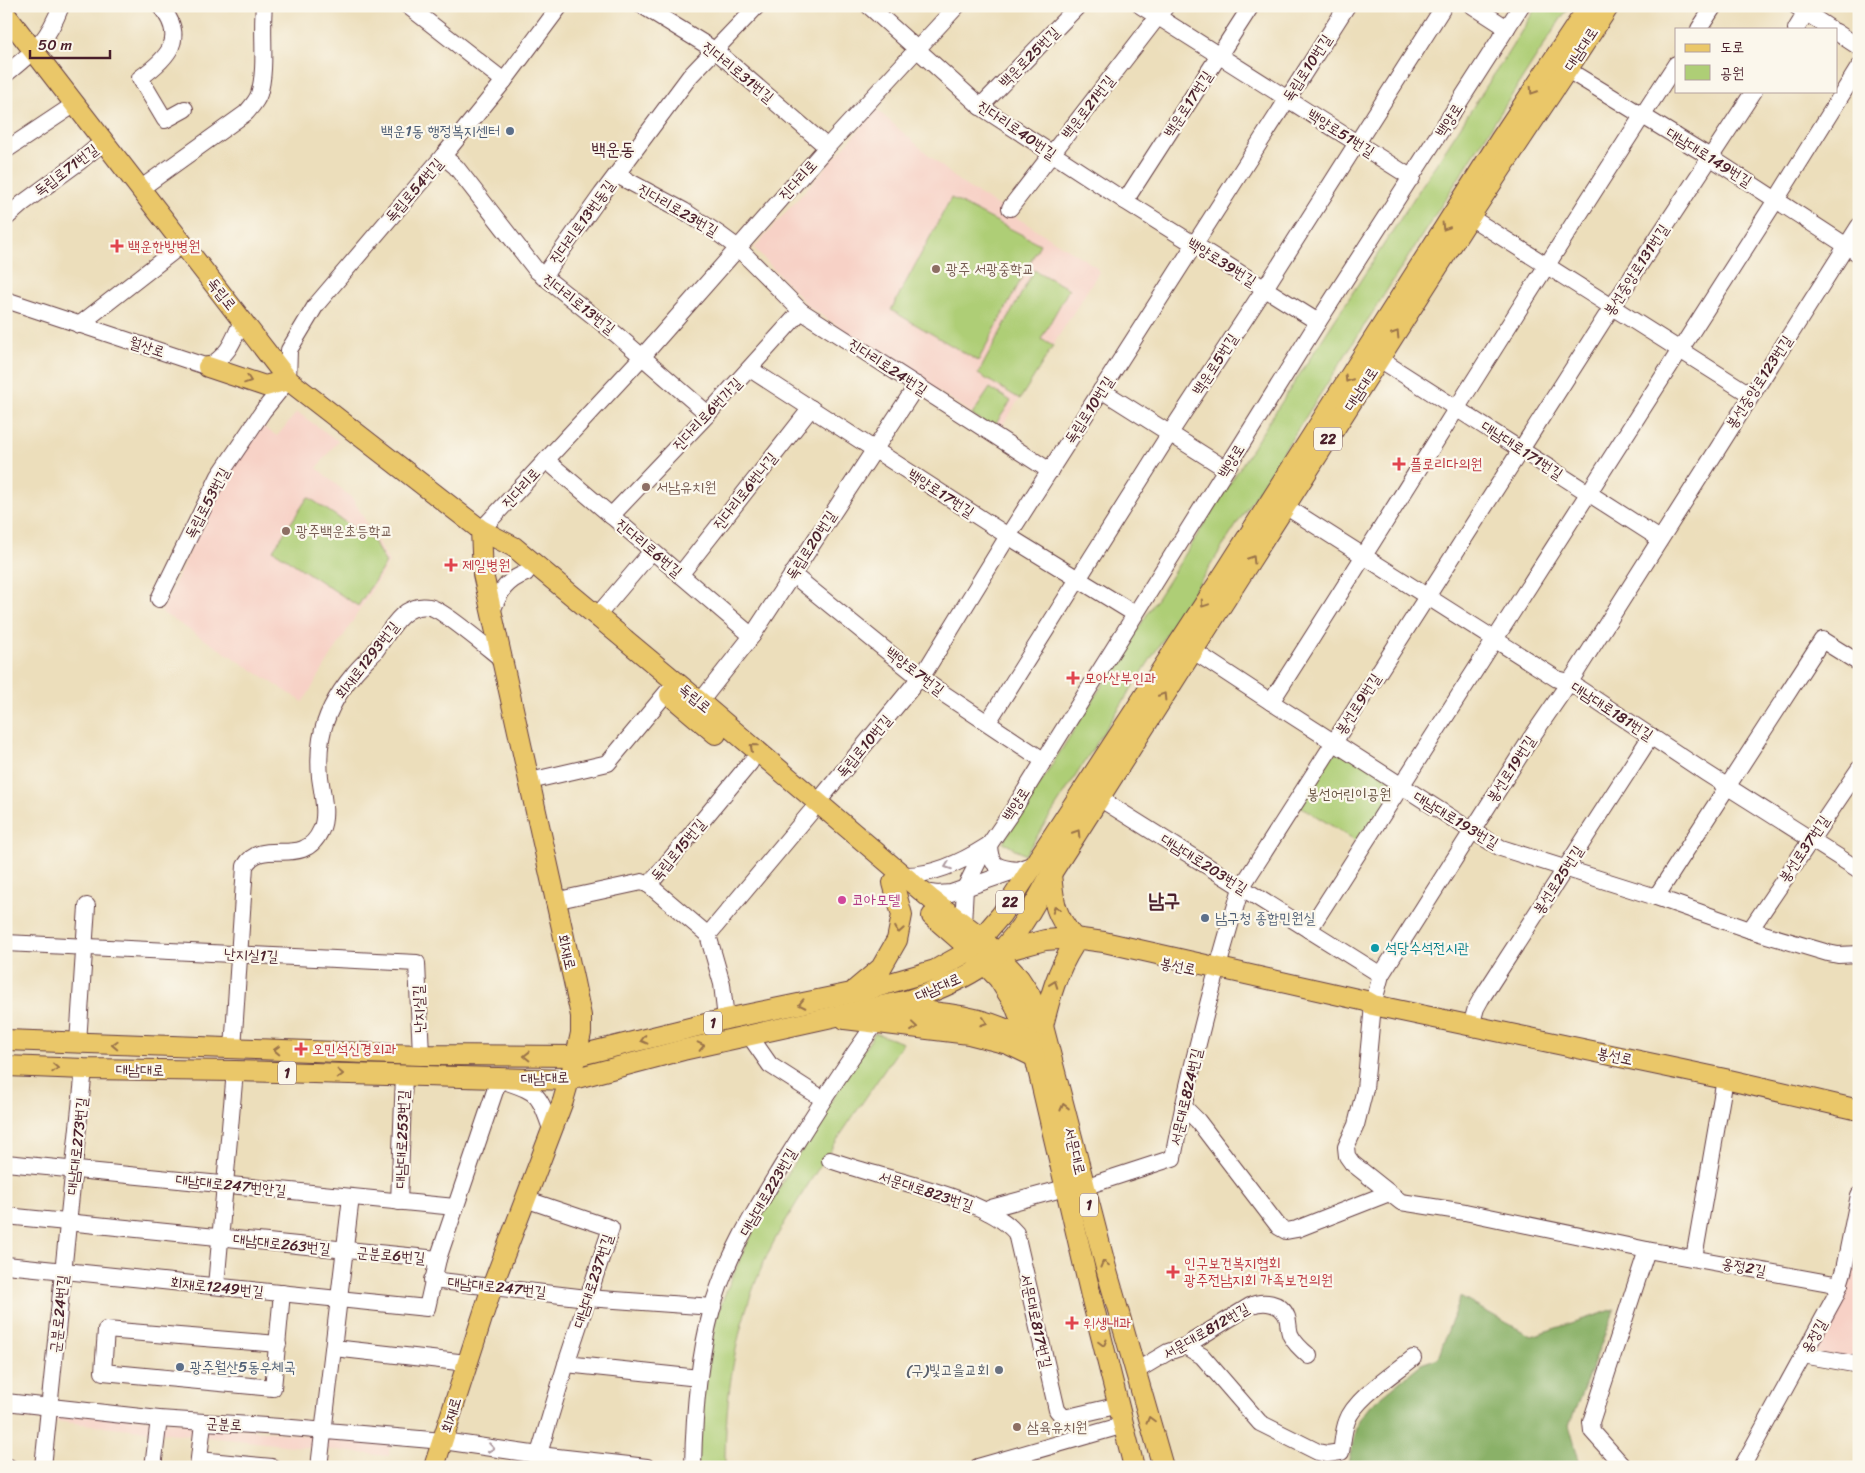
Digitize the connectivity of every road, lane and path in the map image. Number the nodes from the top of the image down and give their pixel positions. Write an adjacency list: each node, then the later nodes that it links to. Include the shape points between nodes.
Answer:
1 (61, 6): 30 (street, via 47,36)
2 (160, 6): 42 (street, via 171,20 174,38 160,62 140,78 165,120)
3 (264, 6): 53 (street, via 259,94 252,106)
4 (408, 6): 37 (street)
5 (560, 6): 37 (street, 독립로54번길)
6 (643, 6): 31 (street, 진다리로31번길)
7 (757, 6): 31 (street, 진다리로13번동길)
8 (869, 6): 29 (street, 진다리로40번길)
9 (957, 6): 29 (street, 진다리로)
10 (1078, 6): 41 (street, 백운로25번길)
11 (1141, 6): 21 (street, 백양로51번길)
12 (1252, 6): 32 (street, 백운로17번길)
13 (1347, 6): 39 (street, 독립로10번길)
14 (1444, 6): 45 (street, 백운로5번길)
15 (1473, 6): 23 (street)
16 (1521, 6): 23 (street, 백양로)
17 (1589, 6): 33 (main road, 대남대로 / 22)
18 (1609, 6): 33 (main road, 대남대로 / 22)
19 (1714, 6): 24 (street)
20 (1804, 8): 25 (street); 26 (street)
21 (1162, 12): 32 (street, 백양로51번길); 48 (street, 백운로21번길)
22 (6, 15): 30 (main road, 독립로)
23 (1508, 28): 52 (street, 백양로)
24 (1700, 28)
25 (1796, 28)
26 (1830, 28)
27 (1838, 33): 28 (street)
28 (1859, 47)
29 (916, 50): 41 (street, 진다리로40번길); 46 (street, 진다리로)
30 (34, 51): 36 (street); 40 (main road, 독립로)
31 (716, 51): 46 (street, 진다리로31번길); 51 (street, 진다리로13번동길, via 690,76)
32 (1219, 56): 39 (street, 백양로51번길); 55 (street, 백운로17번길)
33 (1560, 65): 43 (street, 대남대로149번길); 57 (main road, 대남대로 / 22); 74 (main road, 대남대로 / 22, one-way to 74)
34 (1675, 66): 43 (street)
35 (1859, 67): 54 (street)
36 (6, 74)
37 (504, 81): 49 (street, 독립로54번길)
38 (1753, 92): 50 (street, 봉선중앙로131번길)
39 (1288, 99): 45 (street, 백양로51번길); 61 (street, 독립로10번길)
40 (75, 104): 44 (main road, 독립로); 47 (street)
41 (980, 107): 48 (street, 진다리로40번길)
42 (185, 109)
43 (1642, 116): 50 (street, 대남대로149번길); 64 (street)
44 (104, 141): 53 (main road, 독립로); 58 (street, 독립로71번길)
45 (1356, 143): 52 (street, 백양로51번길); 66 (street, 백운로5번길)
46 (827, 147): 62 (street, 진다리로)
47 (6, 150)
48 (1052, 154): 55 (street, 진다리로40번길); 56 (street, 백운로21번길)
49 (443, 156): 65 (street, 진다리로13번길, via 456,167); 78 (street, 독립로54번길, via 316,305 289,350)
50 (1710, 158): 54 (street, 대남대로149번길); 68 (street, 봉선중앙로131번길)
51 (616, 174): 62 (street, 진다리로23번길, via 684,211); 65 (street, 진다리로13번동길)
52 (1412, 178): 71 (street, 백양로)
53 (140, 189): 60 (main road, 독립로)
54 (1776, 200): 63 (street, 대남대로149번길); 73 (street)
55 (1125, 201): 61 (street, 백양로39번길)
56 (1010, 208)
57 (1470, 217): 64 (street); 74 (main road, 대남대로 / 22, one-way to 57)
58 (6, 218)
59 (1859, 226): 63 (street, 봉선중앙로123번길)
60 (183, 244): 70 (main road, 독립로); 72 (street)
61 (1195, 245): 66 (street, 백양로39번길); 80 (street, 독립로10번길)
62 (738, 248): 69 (street, 진다리로24번길); 75 (street, 진다리로)
63 (1853, 250): 81 (street, 봉선중앙로123번길)
64 (1547, 265): 68 (street); 83 (street)
65 (543, 277): 75 (street, 진다리로13번길)
66 (1265, 288): 71 (street, 백양로39번길); 85 (street, 백운로5번길)
67 (6, 300): 72 (street, 월산로)
68 (1612, 307): 73 (street); 87 (street, 봉선중앙로131번길)
69 (801, 311): 77 (street, 진다리로6번가길); 79 (street, 진다리로24번길)
70 (242, 321): 76 (street, via 232,345 222,358); 78 (main road, 독립로)
71 (1318, 322): 89 (street, 백양로)
72 (79, 325): 76 (street, 월산로)
73 (1679, 350): 81 (street); 91 (street)
74 (1373, 355): 83 (street, 대남대로171번길); 92 (main road, 대남대로 / 22); 133 (main road, 대남대로 / 22, one-way to 133, via 1226,571)
75 (642, 357): 84 (street); 88 (street, 진다리로)
76 (208, 367): 78 (main road, 월산로, one-way to 78, via 265,386)
77 (750, 369): 82 (street, 백양로17번길); 84 (street, 진다리로6번가길)
78 (288, 380): 94 (main road, 독립로); 104 (street, 독립로53번길, via 219,476)
79 (917, 385): 86 (street, 독립로20번길); 90 (street, 진다리로24번길)
80 (1102, 390): 85 (street); 90 (street, 독립로10번길)
81 (1751, 395): 96 (street, 봉선중앙로123번길)
82 (811, 408): 86 (street, 백양로17번길); 100 (street, 진다리로6번나길)
83 (1456, 408): 87 (street, 대남대로171번길); 98 (street)
84 (708, 414): 93 (street, 진다리로6번가길)
85 (1170, 433): 89 (street); 102 (street, 백운로5번길)
86 (874, 450): 95 (street, 백양로17번길); 101 (street, 독립로20번길)
87 (1520, 450): 91 (street, 대남대로171번길); 103 (street, 봉선로9번길)
88 (546, 460): 93 (street, 진다리로6번길); 94 (street, 진다리로)
89 (1226, 469): 106 (street, 백양로)
90 (1050, 471): 95 (street, 독립로10번길)
91 (1588, 493): 96 (street, 대남대로171번길); 109 (street)
92 (1285, 506): 98 (street, 대남대로181번길); 110 (main road, 대남대로 / 22, one-way to 92)
93 (611, 516): 97 (street, 진다리로6번길)
94 (481, 530): 99 (main road, 독립로); 105 (main road, 회재로, via 483,574); 107 (main road, 독립로, via 514,548)
95 (1008, 536): 102 (street, 백양로17번길); 113 (street, 독립로10번길)
96 (1660, 539): 114 (street, 봉선로19번길)
97 (652, 551): 100 (street, 진다리로6번길); 107 (street)
98 (1364, 556): 103 (street, 대남대로181번길); 117 (street)
99 (526, 573): 105 (street, via 508,582); 115 (main road, 독립로)
100 (680, 574): 108 (street, 진다리로6번길)
101 (792, 574): 108 (street, 독립로20번길); 113 (street, 백양로7번길)
102 (1077, 578): 106 (street, 백양로17번길); 118 (street, 백운로5번길)
103 (1427, 596): 109 (street, 대남대로181번길); 120 (street, 봉선로9번길)
104 (159, 599)
105 (492, 611): 111 (main road, 회재로)
106 (1135, 614): 121 (street, 백양로)
107 (597, 616): 116 (main road, 독립로)
108 (752, 636): 116 (street, 독립로20번길)
109 (1494, 639): 114 (street, 대남대로181번길, via 1557,679); 125 (street, 대남대로193번길)
110 (1192, 650): 117 (street, 대남대로193번길); 127 (main road, 대남대로 / 22, one-way to 110)
111 (503, 660): 124 (main road, 회재로); 152 (street, 회재로1293번길, via 436,608 422,606 395,621 344,687 328,716 321,740 322,830 305,849 257,853 245,866)
112 (1859, 663): 126 (street, via 1822,640)
113 (920, 678): 118 (street, 백양로7번길); 128 (street, 독립로10번길)
114 (1569, 682): 119 (street, 대남대로181번길); 129 (street, 봉선로19번길)
115 (667, 692): 122 (main road, 독립로); 124 (street, via 608,763)
116 (700, 702): 128 (main road, 독립로, one-way to 116)
117 (1271, 702): 120 (street, 대남대로193번길)
118 (988, 722): 121 (street, 백양로7번길)
119 (1651, 736): 126 (street, 대남대로181번길); 132 (street, 봉선로25번길)
120 (1334, 742): 125 (street, 대남대로193번길); 138 (street, 봉선로9번길)
121 (1043, 760): 131 (street, 백양로)
122 (750, 763): 128 (main road, 독립로); 136 (street, 독립로15번길)
123 (1859, 769): 130 (street, 봉선로37번길)
124 (530, 781): 141 (main road, 회재로)
125 (1401, 786): 129 (street, 대남대로193번길); 144 (street, 대남대로193번길)
126 (1728, 786): 130 (street, 대남대로181번길); 140 (street)
127 (1099, 798): 133 (main road, 대남대로 / 22, one-way to 127); 138 (street, 대남대로203번길)
128 (813, 808): 135 (main road, 독립로); 146 (street)
129 (1472, 831): 132 (street, 대남대로193번길, via 1501,848); 155 (street, 봉선로19번길)
130 (1811, 840): 134 (street, 대남대로181번길); 145 (street, 봉선로37번길)
131 (989, 845): 133 (street, via 989,857 994,864 1004,869); 135 (street, one-way to 135, via 942,868); 137 (street, 백양로)
132 (1566, 868): 140 (street, 대남대로193번길); 161 (street, 봉선로25번길, via 1476,1008)
133 (1034, 869): 137 (street); 148 (main road, one-way to 133); 150 (main road, 대남대로, via 1034,905 1016,931)
134 (1859, 870)
135 (898, 879): 139 (main road, 독립로); 150 (main road, 독립로); 156 (main road, one-way to 156, via 902,915 897,940 882,968)
136 (649, 884): 141 (street, 독립로15번길, via 642,882); 146 (street)
137 (965, 888): 139 (street, via 951,893); 143 (street, 백양로)
138 (1241, 888): 144 (street, 대남대로203번길); 154 (street, 봉선로9번길)
139 (923, 892): 143 (main road, 독립로)
140 (1656, 897): 145 (street, 대남대로193번길)
141 (554, 900): 168 (main road, 회재로, via 581,1016)
142 (87, 906): 149 (street)
143 (963, 924): 150 (main road, 독립로)
144 (1309, 930): 155 (street, 대남대로203번길)
145 (1750, 930): 151 (street, 대남대로193번길, via 1828,953)
146 (708, 935): 159 (street, via 722,984)
147 (6, 942): 149 (street, 난지실1길)
148 (1074, 942): 150 (main road, 봉선로, via 1044,949); 154 (main road, 봉선로); 160 (main road, one-way to 148, via 1051,992)
149 (84, 947): 152 (street, 난지실1길); 164 (street)
150 (988, 953): 156 (main road, 대남대로 / 1); 158 (main road, 대남대로, via 941,988); 160 (main road, 서문대로 / 1, via 1019,978 1030,994); 166 (main road, 서문대로 / 1, via 998,978 1015,1004)
151 (1859, 954)
152 (238, 955): 153 (street, 난지실1길); 165 (street)
153 (417, 963): 167 (street, 난지실길)
154 (1216, 971): 157 (main road, 봉선로, via 1365,1006); 177 (street, 서문대로824번길)
155 (1381, 975): 157 (street, 봉선로19번길)
156 (850, 994): 159 (main road, 대남대로 / 1, one-way to 159)
157 (1372, 1004): 161 (main road, 봉선로); 185 (street, 봉선로19번길, via 1365,1089 1356,1125 1346,1147 1352,1164)
158 (871, 1016): 162 (main road, 대남대로 / 1, via 831,1017); 166 (main road, one-way to 166, via 917,1010 971,1018 1013,1032); 176 (street, 대남대로223번길)
159 (726, 1019): 168 (main road, 대남대로 / 1, one-way to 168)
160 (1043, 1026): 184 (main road, 서문대로 / 1, one-way to 160)
161 (1471, 1026): 174 (main road, 봉선로)
162 (749, 1036): 175 (main road, 대남대로 / 1, one-way to 162); 176 (street, via 770,1065)
163 (6, 1040): 164 (main road, 대남대로 / 1)
164 (78, 1043): 165 (main road, 대남대로 / 1, one-way to 164)
165 (234, 1049): 167 (main road, 대남대로 / 1, one-way to 165)
166 (1032, 1049): 184 (main road, 서문대로 / 1)
167 (421, 1055): 168 (main road, 대남대로 / 1, one-way to 167)
168 (576, 1056): 175 (main road, 회재로)
169 (6, 1066): 170 (main road, 대남대로 / 1, one-way to 170)
170 (84, 1069): 171 (main road, 대남대로 / 1); 182 (street, 대남대로273번길)
171 (235, 1071): 172 (main road, 대남대로 / 1, one-way to 172); 183 (street, 대남대로263번길)
172 (404, 1076): 173 (main road, 대남대로 / 1); 189 (street, 대남대로253번길)
173 (499, 1079): 175 (main road, 대남대로 / 1); 179 (street, via 531,1090 540,1098); 190 (street, 대남대로247번길)
174 (1725, 1079): 178 (main road, 봉선로); 198 (street)
175 (569, 1080): 179 (main road, 회재로)
176 (823, 1099): 209 (street, 대남대로223번길, via 747,1226)
177 (1182, 1106): 184 (street, 서문대로824번길, via 1173,1158); 185 (street, via 1198,1121 1279,1227 1286,1230 1297,1229)
178 (1859, 1110)
179 (550, 1129): 188 (main road, 회재로)
180 (830, 1160): 191 (street, 서문대로823번길, via 935,1191)
181 (6, 1163): 182 (street, 대남대로247번안길)
182 (74, 1170): 183 (street, 대남대로247번안길); 193 (street, 대남대로273번길)
183 (225, 1185): 187 (street, 대남대로247번안길); 195 (street, 대남대로263번길)
184 (1075, 1188): 191 (street, via 991,1208); 219 (main road, 서문대로 / 1, one-way to 184, via 1106,1268); 222 (main road, 서문대로 / 1, one-way to 222, via 1092,1303)
185 (1389, 1194): 197 (street, 옹정2길, via 1401,1202)
186 (1859, 1195): 203 (street, 옹정길)
187 (351, 1197): 189 (street, 대남대로247번안길); 196 (street, 군분로6번길)
188 (525, 1199): 205 (main road, 회재로); 207 (street, 대남대로237번길, via 611,1228)
189 (399, 1202): 190 (street, 대남대로247번안길)
190 (455, 1207): 199 (street, 대남대로247번길)
191 (988, 1212): 194 (street, 서문대로823번길)
192 (6, 1216): 193 (street)
193 (69, 1222): 195 (street, 대남대로263번길); 201 (street, 군분로24번길)
194 (1016, 1232): 222 (street, 서문대로817번길, via 1056,1410 1064,1418)
195 (220, 1237): 196 (street, 대남대로263번길); 204 (street, 대남대로263번길)
196 (345, 1250): 199 (street, 군분로6번길); 208 (street, 군분로6번길)
197 (1647, 1250): 198 (street, 옹정2길); 241 (street, via 1591,1422 1592,1431)
198 (1694, 1258): 203 (street, 옹정2길)
199 (438, 1259): 202 (street, 대남대로247번길)
200 (6, 1265): 201 (street, 회재로1249번길)
201 (63, 1271): 204 (street, 회재로1249번길); 223 (street, 군분로24번길)
202 (432, 1280): 205 (street, 대남대로247번길); 208 (street, 회재로1249번길, via 427,1308)
203 (1840, 1285): 213 (street, 옹정길)
204 (216, 1286): 206 (street, 회재로1249번길)
205 (492, 1287): 207 (street, 대남대로247번길); 216 (main road, 회재로)
206 (282, 1293): 208 (street, 회재로1249번길); 210 (street)
207 (587, 1298): 209 (street, 대남대로247번길); 217 (street, 대남대로237번길)
208 (339, 1299): 212 (street, 군분로6번길)
209 (713, 1307): 220 (street, 대남대로223번길)
210 (278, 1344): 210 (street, via 106,1330 103,1372 273,1388)
211 (1185, 1346): 214 (street, 서문대로812번길, via 1262,1302 1276,1305 1284,1311 1290,1335); 215 (street, via 1202,1356 1260,1423 1327,1454 1341,1452 1346,1422 1360,1402); 219 (street, 서문대로812번길)
212 (334, 1348): 216 (street); 227 (street, 군분로6번길)
213 (1803, 1355): 218 (street); 242 (street, 옹정길)
214 (1309, 1356)
215 (1413, 1358)
216 (467, 1363): 228 (main road, 회재로)
217 (566, 1364): 220 (street); 229 (street, 대남대로237번길)
218 (1859, 1365)
219 (1136, 1371): 240 (main road, 서문대로 / 1, one-way to 219)
220 (699, 1378): 237 (street, 대남대로223번길)
221 (6, 1402): 223 (street, 군분로)
222 (1120, 1405): 226 (main road, 서문대로 / 1)
223 (50, 1407): 224 (street, 군분로); 231 (street, 군분로24번길)
224 (159, 1419): 225 (street, 군분로); 232 (street)
225 (203, 1423): 227 (street, 군분로); 230 (street)
226 (1124, 1425): 238 (street); 239 (main road, 서문대로 / 1)
227 (324, 1431): 228 (street, 군분로); 234 (street, 군분로6번길)
228 (443, 1441): 229 (street, 군분로, one-way to 229); 235 (main road, 회재로)
229 (537, 1461): 236 (street, 군분로)
230 (198, 1463): 233 (street)
231 (43, 1467)
232 (153, 1467)
233 (272, 1467)
234 (319, 1467)
235 (434, 1467)
236 (647, 1467)
237 (693, 1467)
238 (978, 1467)
239 (1134, 1467)
240 (1163, 1467)
241 (1624, 1467)
242 (1742, 1467)

